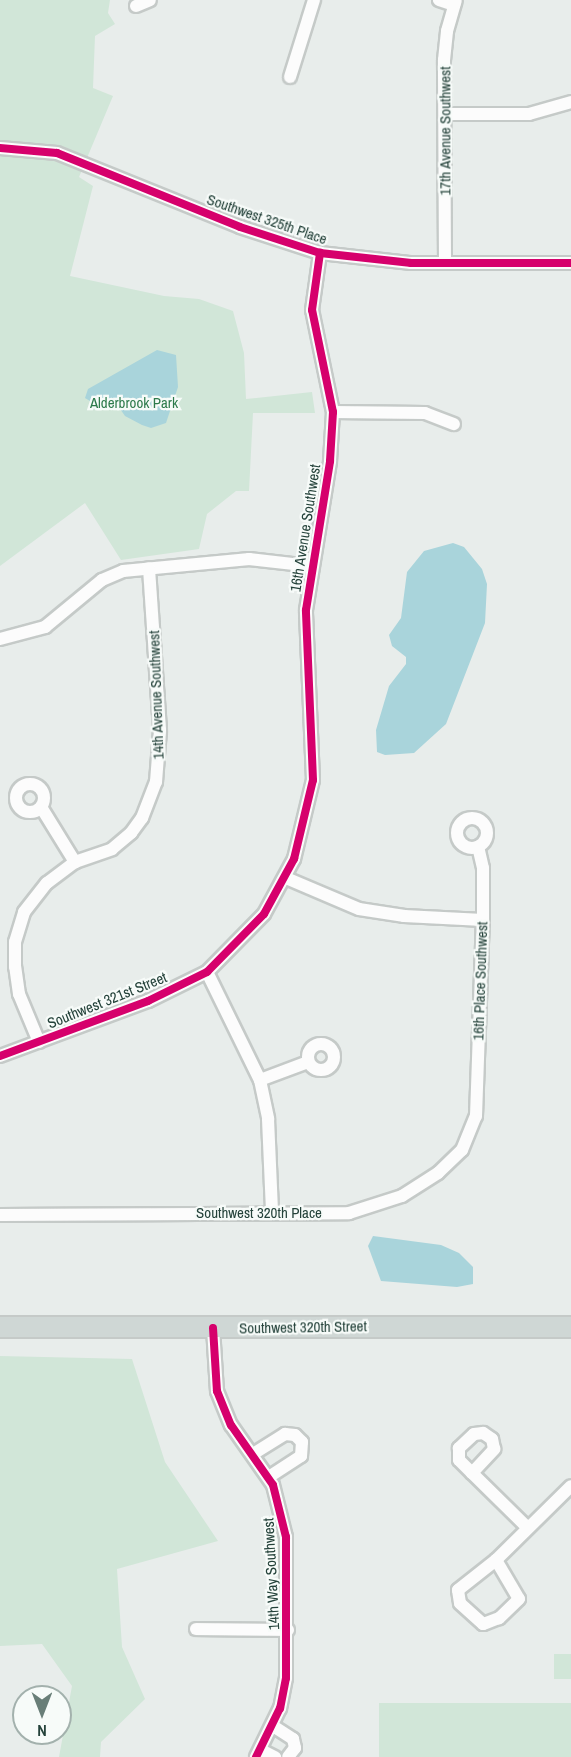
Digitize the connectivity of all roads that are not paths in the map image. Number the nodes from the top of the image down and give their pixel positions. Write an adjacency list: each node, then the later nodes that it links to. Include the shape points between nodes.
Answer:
1 (150, 0): 5 (street)
2 (314, 0): 6 (street)
3 (439, 0): 4 (street)
4 (455, 2): 8 (street, 17th Avenue Southwest, via 444,60)
5 (136, 6)
6 (290, 77)
7 (571, 102): 8 (street, via 529,114)
8 (446, 114): 11 (street, 17th Avenue Southwest)
9 (0, 148): 10 (street, Southwest 325th Place, via 57,153 240,227)
10 (320, 253): 11 (street, Southwest 325th Place, via 391,262); 13 (street, 16th Avenue Southwest, via 312,310)
11 (445, 263): 12 (street, Southwest 325th Place)
12 (571, 263)
13 (333, 412): 14 (street, via 425,413); 15 (street, 16th Avenue Southwest, via 330,461)
14 (454, 424)
15 (310, 566): 16 (street, via 249,559); 21 (street, 16th Avenue Southwest, via 306,610 313,780 303,831)
16 (149, 568): 17 (street, via 123,571 102,580 45,627); 20 (street, 14th Avenue Southwest, via 160,730 156,782 142,818 131,833 112,849)
17 (0, 639)
18 (41, 807): 20 (street)
19 (478, 847): 22 (street, 16th Place Southwest, via 483,868)
20 (75, 862): 24 (street, 14th Avenue Southwest, via 47,883 24,912 15,942 19,994)
21 (286, 878): 22 (street, via 359,909); 23 (street, Southwest 321st Street, via 264,914)
22 (483, 920): 28 (street, 16th Place Southwest)
23 (207, 972): 24 (street, Southwest 321st Street, via 148,1001); 27 (street)
24 (39, 1042): 25 (street, Southwest 321st Street)
25 (0, 1056)
26 (308, 1062): 27 (street)
27 (260, 1080): 29 (street, via 268,1119)
28 (476, 1116): 29 (street, Southwest 320th Place, via 465,1144 452,1162 402,1196 349,1213)
29 (272, 1212): 30 (street, Southwest 320th Place)
30 (0, 1215)
31 (0, 1327): 33 (main road, Southwest 320th Street)
32 (571, 1327): 33 (main road, Southwest 320th Street)
33 (213, 1328): 34 (street, 14th Way Southwest, via 217,1391 231,1425)
34 (254, 1454): 36 (street, 14th Way Southwest); 36 (street, via 285,1434 295,1435 302,1442 301,1456)
35 (472, 1473): 38 (street)
36 (269, 1477): 41 (street, 14th Way Southwest, via 281,1508 286,1537)
37 (571, 1486): 38 (street)
38 (528, 1528): 39 (street)
39 (496, 1560): 39 (street, via 485,1565 457,1594 459,1603 483,1624 499,1618 519,1599)
40 (196, 1629): 41 (street)
41 (288, 1630): 42 (street, 14th Way Southwest, via 286,1678)
42 (273, 1726): 43 (street, 14th Way Southwest); 45 (street, via 294,1739 295,1748)
43 (258, 1754): 44 (street, 14th Way Southwest)
44 (275, 1757)
45 (288, 1757)

